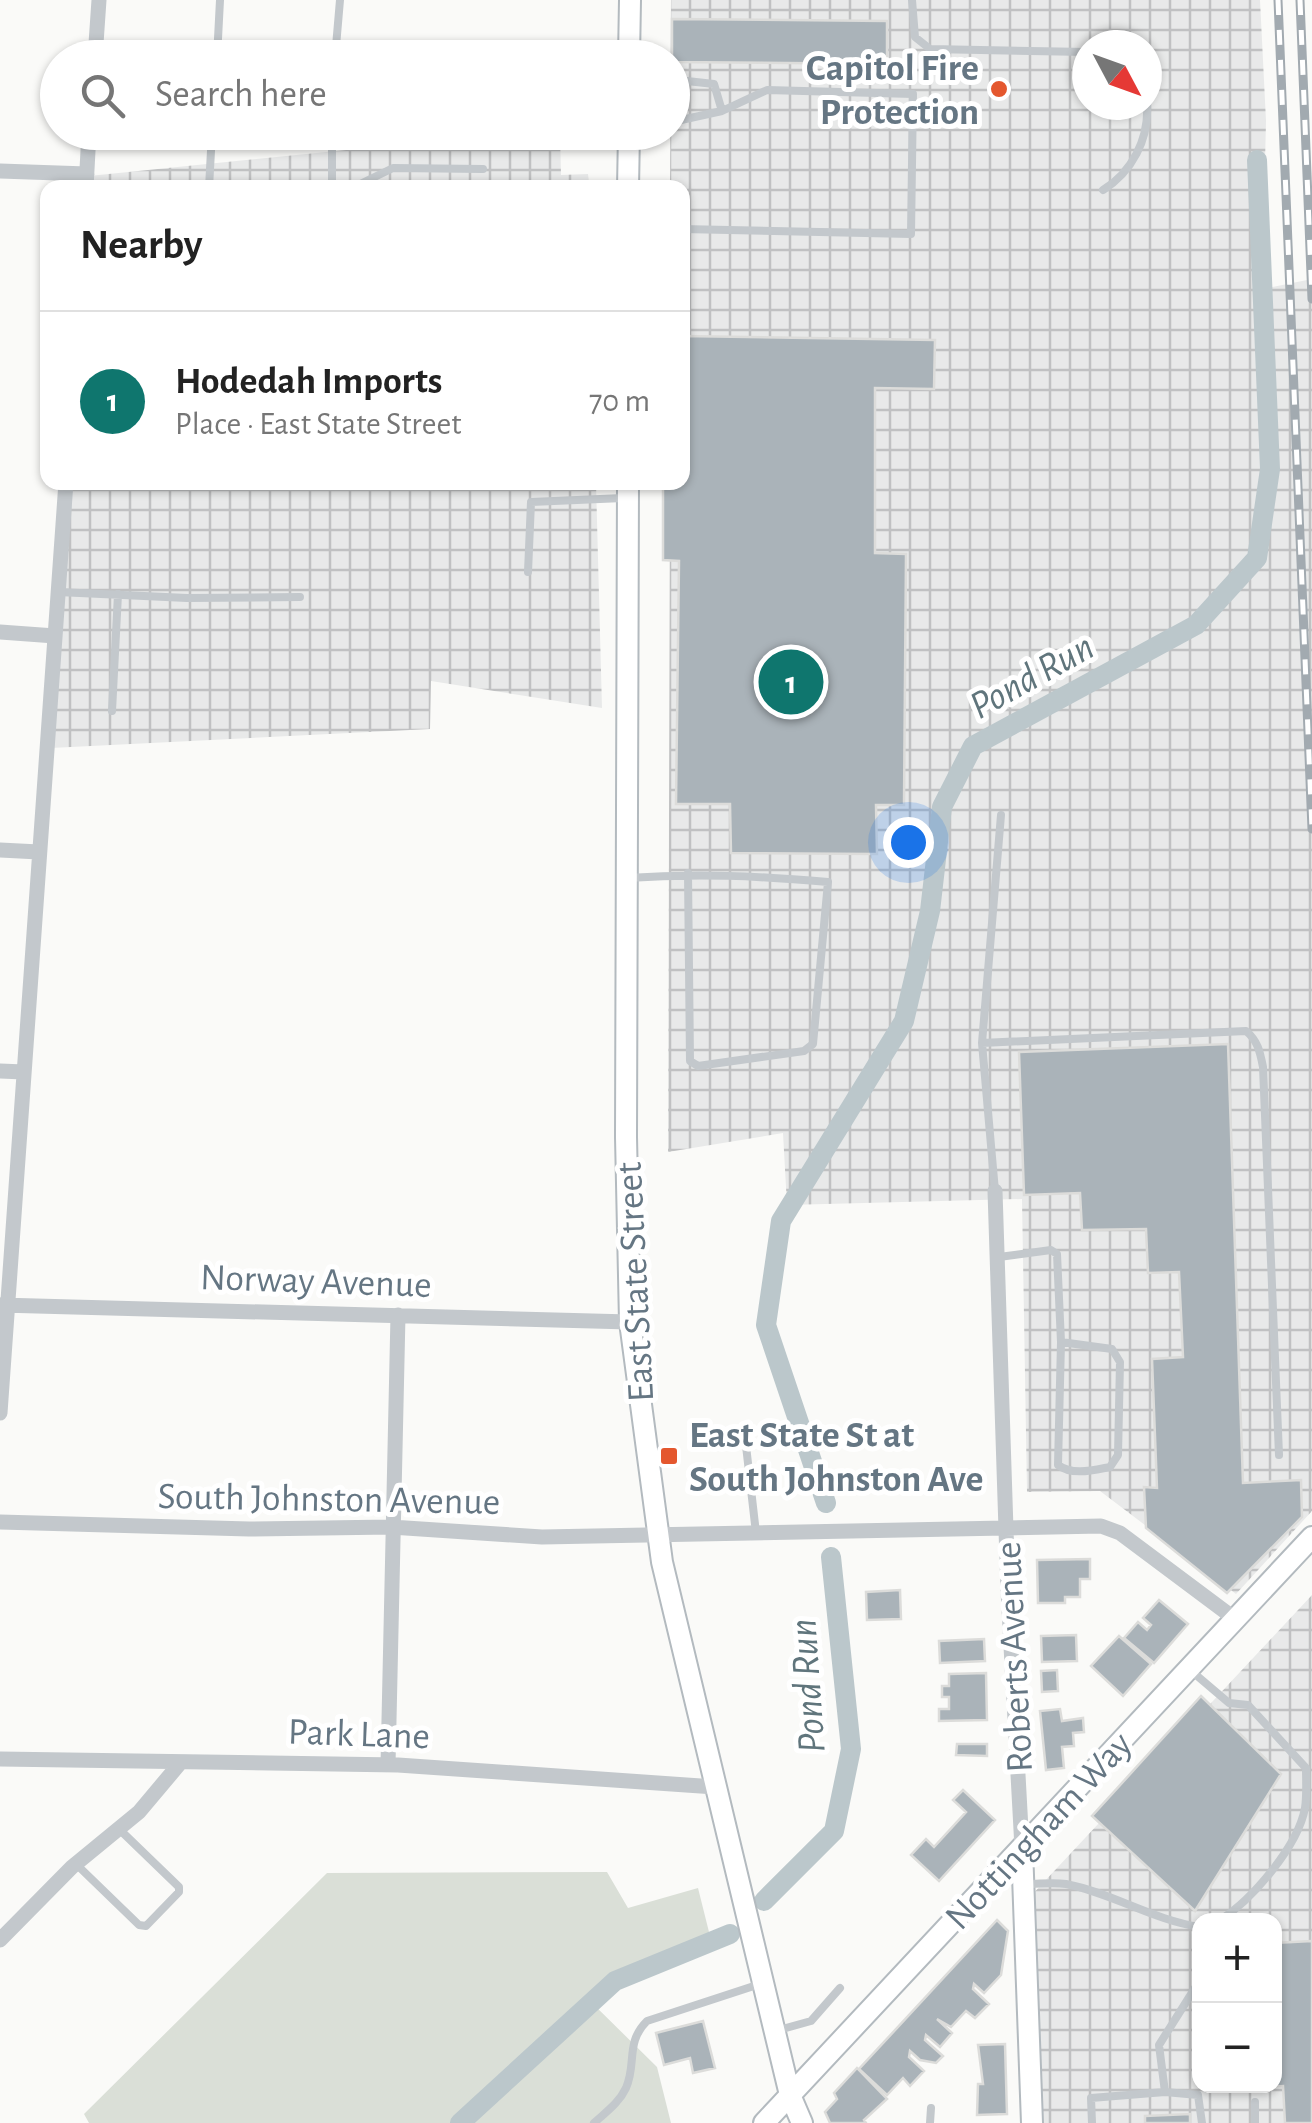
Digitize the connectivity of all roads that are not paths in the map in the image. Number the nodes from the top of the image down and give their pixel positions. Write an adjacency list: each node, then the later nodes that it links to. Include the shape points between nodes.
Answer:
1 (99, 0): 6 (street)
2 (220, 0): 7 (lane)
3 (340, 0): 8 (lane)
4 (630, 0): 9 (street)
5 (912, 0): 10 (lane, via 915,37 930,49)
6 (96, 40)
7 (218, 40)
8 (337, 40)
9 (630, 40)
10 (1072, 52)
11 (690, 81): 12 (lane, via 714,84)
12 (722, 111): 13 (lane); 28 (lane, via 767,90 913,94 912,234)
13 (690, 118)
14 (1145, 120): 27 (lane, via 1128,170)
15 (89, 150): 22 (street)
16 (211, 150): 23 (lane)
17 (332, 150): 24 (lane)
18 (629, 150): 26 (street)
19 (0, 170): 21 (street)
20 (483, 170): 25 (lane, via 393,168)
21 (78, 180)
22 (86, 180)
23 (209, 180)
24 (332, 180)
25 (368, 180)
26 (628, 180)
27 (1103, 190)
28 (690, 229)
29 (65, 490): 32 (street)
30 (628, 490): 31 (lane, via 531,502); 42 (street, East State Street)
31 (528, 572)
32 (58, 592): 33 (lane); 36 (street)
33 (118, 594): 34 (lane); 37 (lane)
34 (300, 597)
35 (0, 632): 36 (street)
36 (55, 636): 40 (street)
37 (112, 711)
38 (1001, 815): 43 (lane)
39 (0, 850): 40 (street)
40 (39, 852): 45 (street)
41 (688, 873): 41 (lane, via 828,882 812,1044 804,1052 698,1066 690,1061); 42 (lane)
42 (627, 878): 50 (street, East State Street)
43 (982, 1043): 46 (lane); 54 (lane, via 1246,1031 1252,1036 1262,1067)
44 (0, 1071): 45 (street)
45 (24, 1072): 48 (street)
46 (995, 1191): 47 (street, Roberts Avenue)
47 (999, 1257): 51 (lane, via 1057,1254); 57 (street, Roberts Avenue)
48 (4, 1305): 49 (street, Norway Avenue); 52 (street)
49 (398, 1315): 50 (street, Norway Avenue); 56 (street)
50 (630, 1322): 59 (street, East State Street)
51 (1060, 1345): 51 (lane, via 1112,1349 1120,1362 1118,1454 1110,1467 1087,1471 1058,1464)
52 (0, 1413)
53 (745, 1437): 58 (lane)
54 (1279, 1455)
55 (0, 1522): 56 (street, South Johnston Avenue)
56 (391, 1527): 59 (street, South Johnston Avenue); 65 (street)
57 (1006, 1528): 58 (street, South Johnston Avenue); 61 (street, South Johnston Avenue, via 1101,1526 1120,1533); 68 (street, Roberts Avenue)
58 (756, 1533): 59 (street, South Johnston Avenue)
59 (657, 1536): 66 (street, East State Street)
60 (1312, 1537): 61 (street, Nottingham Way)
61 (1235, 1619): 62 (street, Nottingham Way)
62 (1189, 1669): 68 (street, Nottingham Way); 71 (lane, via 1229,1703 1248,1704 1306,1768 1305,1810 1282,1858)
63 (0, 1760): 64 (street, Park Lane)
64 (181, 1762): 65 (street, Park Lane); 67 (street)
65 (388, 1765): 66 (street, Park Lane)
66 (715, 1787): 74 (street, East State Street)
67 (119, 1829): 69 (street); 69 (lane, via 178,1886 146,1926)
68 (1022, 1848): 70 (street, Roberts Avenue); 79 (street, Nottingham Way)
69 (76, 1864): 73 (street)
70 (1022, 1884): 72 (lane, via 1093,1890); 86 (street, Roberts Avenue)
71 (1229, 1913)
72 (1192, 1926)
73 (0, 1940)
74 (764, 1983): 77 (street, East State Street); 82 (lane, via 647,2021 635,2034 628,2084)
75 (840, 1988): 77 (lane, via 811,2021)
76 (1192, 1993): 78 (lane, via 1159,2045)
77 (775, 2031): 79 (street, East State Street)
78 (1165, 2092): 87 (lane, via 1091,2098); 88 (lane, via 1198,2095)
79 (790, 2095): 83 (street, Nottingham Way); 84 (street, East State Street)
80 (1255, 2102): 89 (lane)
81 (931, 2108): 85 (lane)
82 (594, 2123)
83 (764, 2123)
84 (802, 2123)
85 (930, 2123)
86 (1032, 2123)
87 (1092, 2123)
88 (1202, 2123)
89 (1255, 2123)

